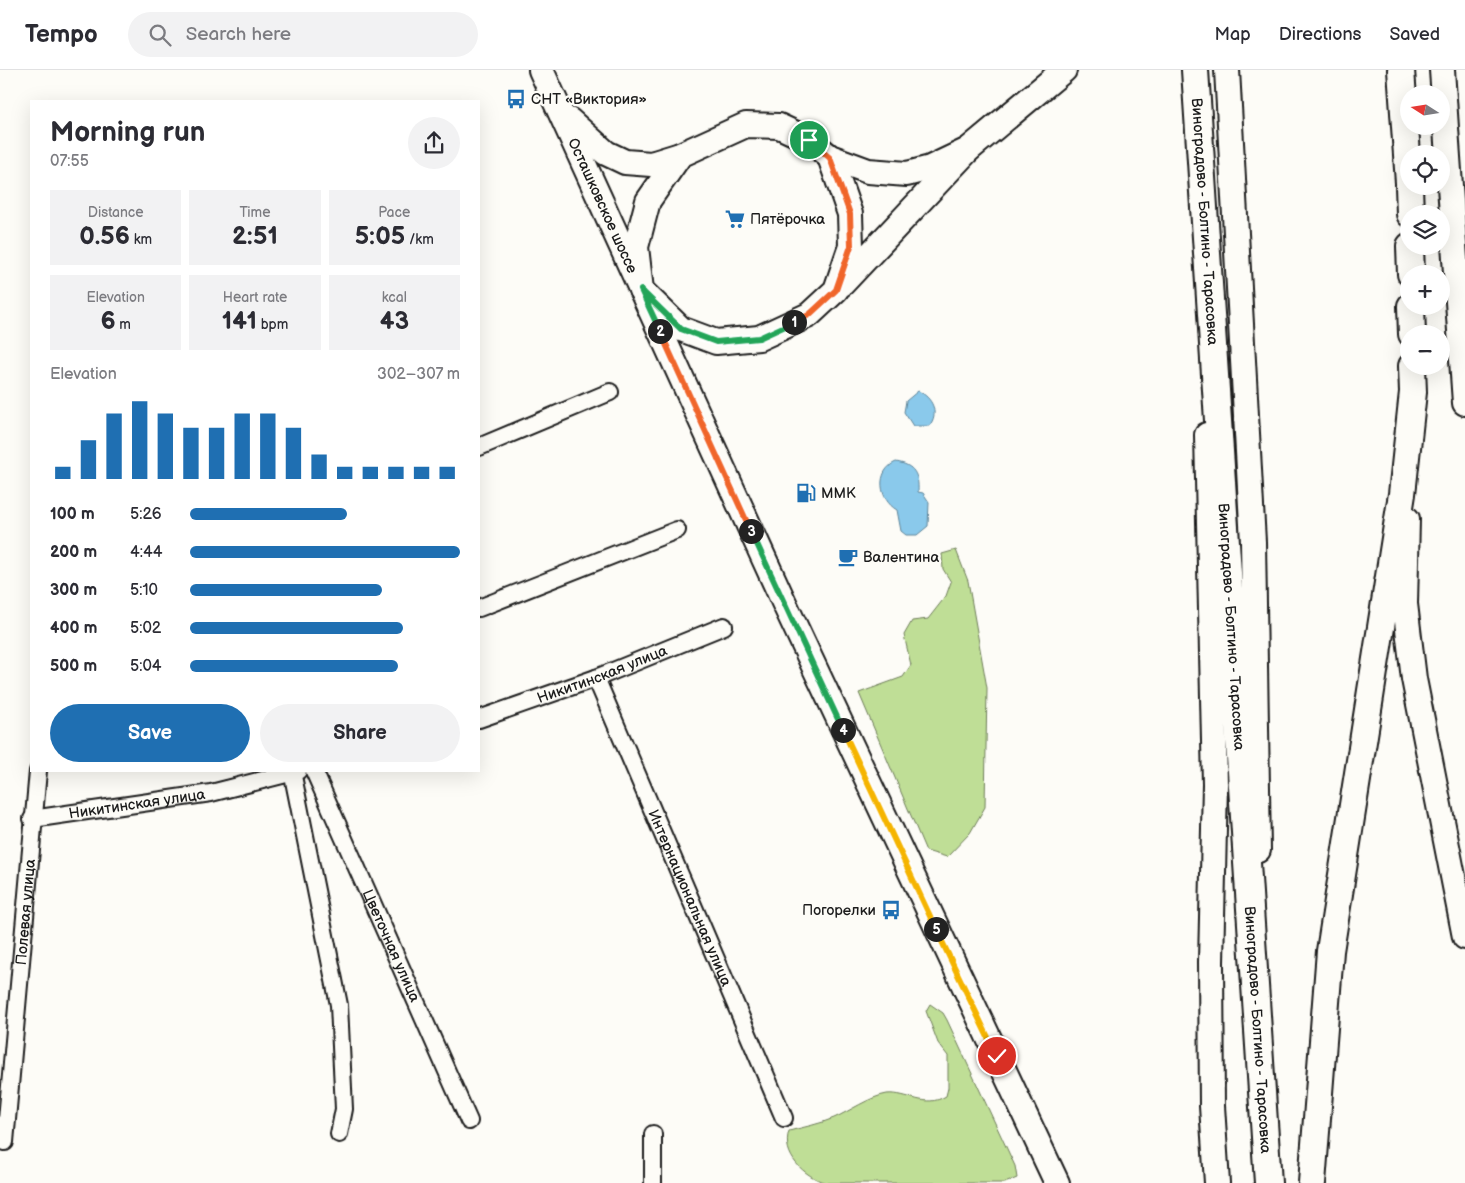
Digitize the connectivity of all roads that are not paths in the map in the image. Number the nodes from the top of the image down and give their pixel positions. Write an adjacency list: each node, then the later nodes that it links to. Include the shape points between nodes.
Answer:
1 (541, 70): 8 (main road, Осташковское шоссе)
2 (1064, 70): 10 (main road)
3 (1195, 70): 7 (main road, Виноградово - Болтино - Тарасовка)
4 (1227, 70): 30 (main road, via 1253,542)
5 (1401, 70): 9 (main road)
6 (1442, 70): 18 (main road)
7 (1197, 98): 30 (main road, Виноградово - Болтино - Тарасовка); 38 (main road, via 1214,774 1211,972 1212,1106)
8 (562, 114): 11 (main road, via 606,153 625,162 651,164); 13 (main road, Осташковское шоссе)
9 (1406, 145)
10 (968, 150): 12 (main road, via 930,168 907,174 868,171); 14 (main road)
11 (680, 155): 12 (main road, via 746,125 779,126 809,140); 13 (main road, via 648,201 636,247)
12 (830, 158): 14 (main road, via 850,214 851,246)
13 (641, 290): 14 (main road, via 681,329 716,342 759,338 809,315); 37 (main road, Осташковское шоссе, via 919,893)
14 (836, 290)
15 (1412, 375): 17 (main road)
16 (610, 392): 19 (street)
17 (1413, 392): 29 (main road, via 1405,604 1414,679); 40 (main road, via 1402,494 1330,951)
18 (1465, 403)
19 (480, 447)
20 (677, 530): 21 (street)
21 (480, 608)
22 (724, 626): 23 (street, Никитинская улица)
23 (596, 678): 24 (street, Никитинская улица); 31 (street, Интернациональная улица)
24 (480, 719)
25 (38, 772): 28 (street, Полевая улица)
26 (294, 772): 28 (street, Никитинская улица, via 211,793); 33 (street, via 339,1005 344,1109)
27 (314, 772): 32 (street, Цветочная улица)
28 (32, 819): 35 (street, Полевая улица)
29 (1465, 937)
30 (1261, 1090): 39 (main road, Виноградово - Болтино - Тарасовка)
31 (784, 1118)
32 (469, 1121)
33 (339, 1134)
34 (653, 1134): 36 (street)
35 (5, 1142)
36 (653, 1183)
37 (1057, 1183)
38 (1217, 1183)
39 (1268, 1183)
40 (1312, 1183)

